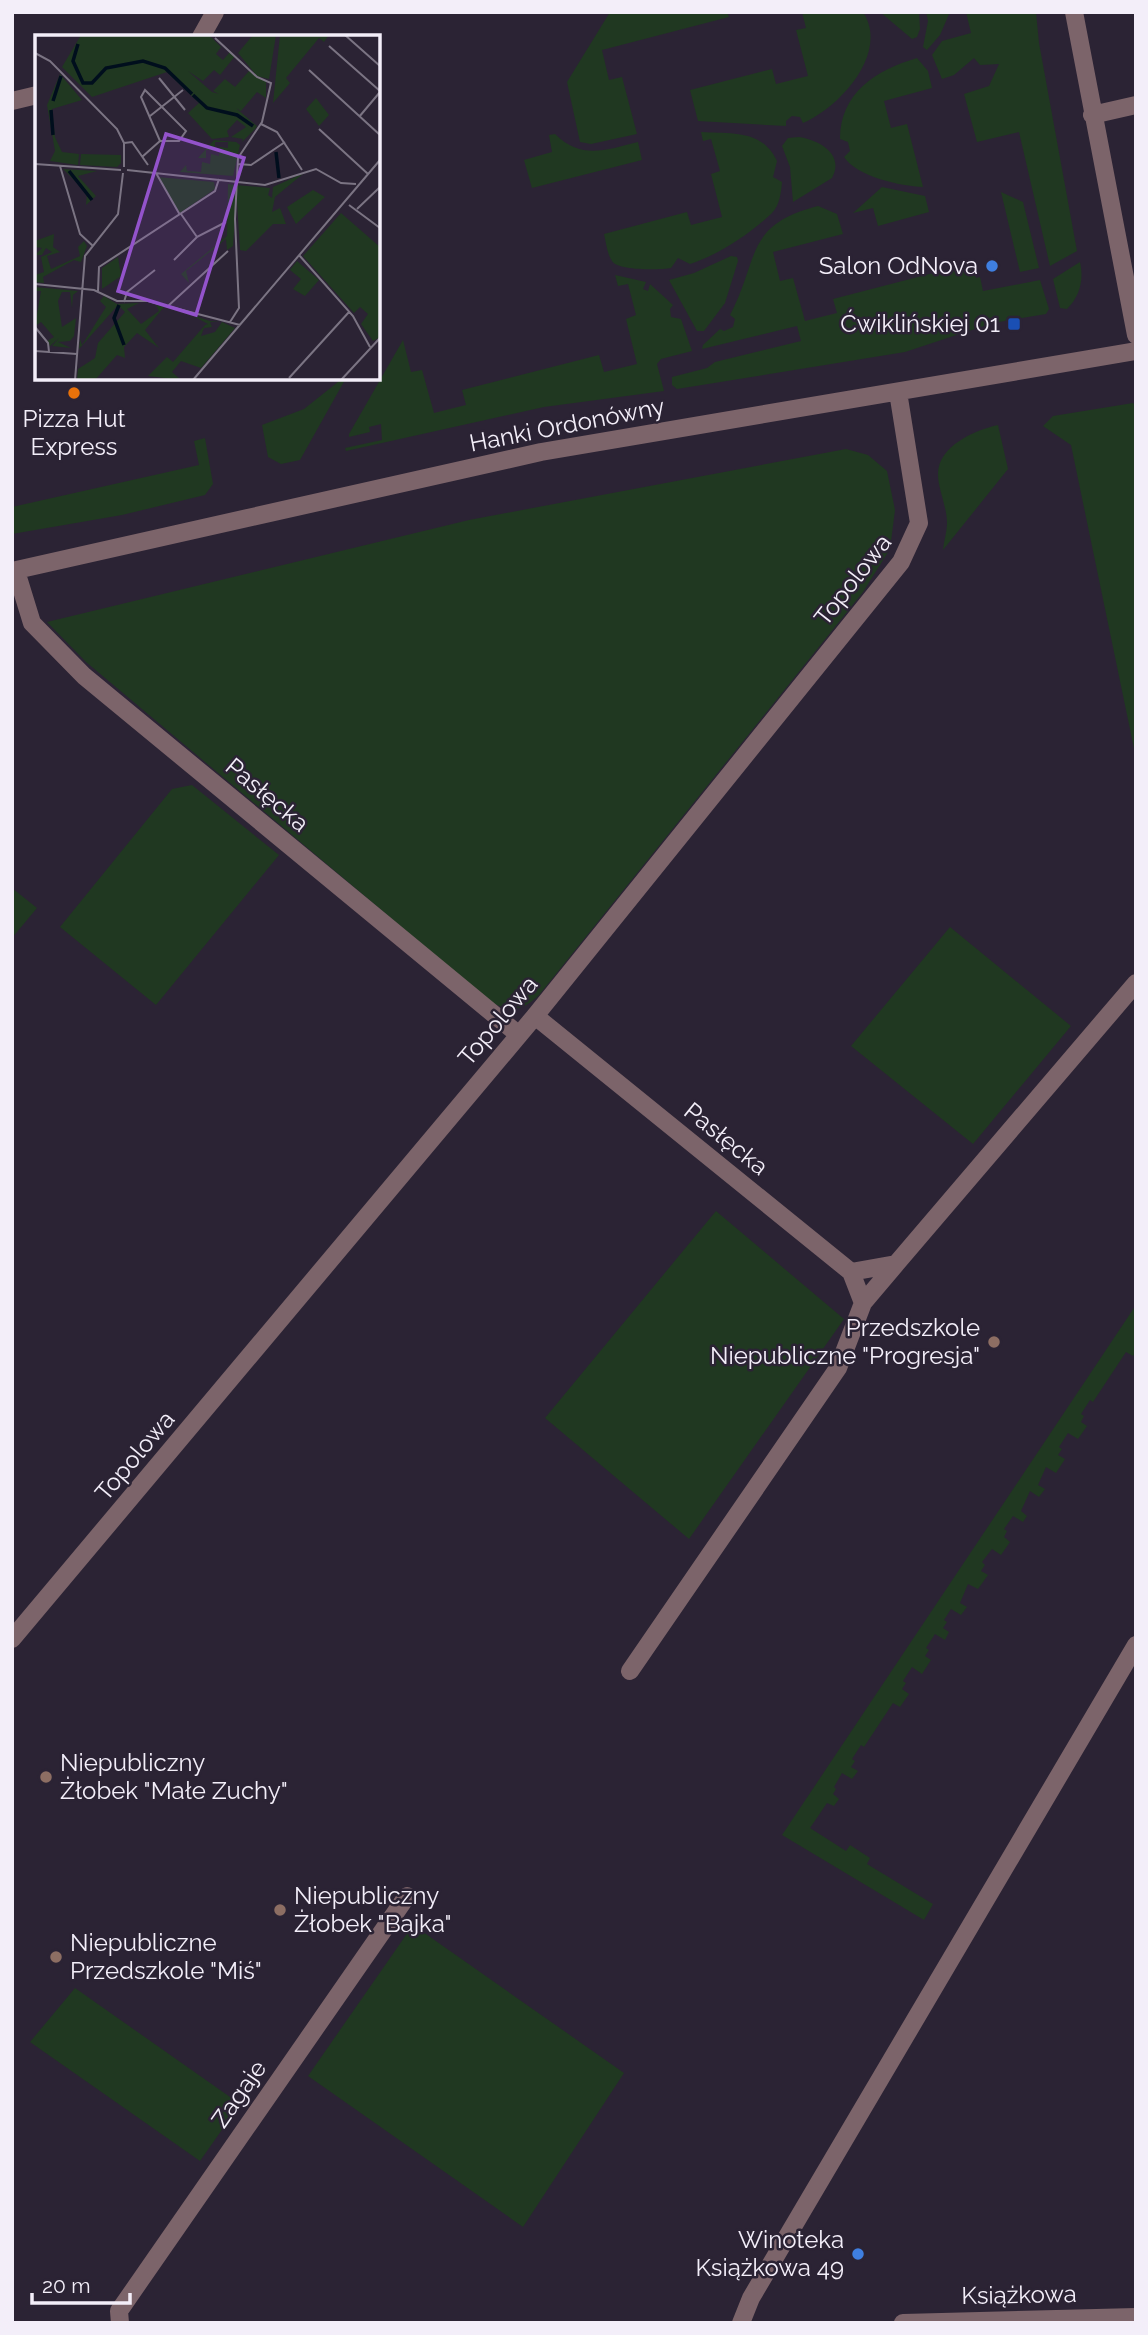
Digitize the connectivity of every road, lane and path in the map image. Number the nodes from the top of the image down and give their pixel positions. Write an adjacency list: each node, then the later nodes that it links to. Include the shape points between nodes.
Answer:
1 (215, 12): 3 (street)
2 (1074, 12): 7 (street)
3 (202, 35)
4 (35, 95): 5 (street)
5 (12, 101)
6 (1136, 105): 7 (street)
7 (1092, 114): 8 (street)
8 (1136, 335)
9 (1136, 351): 10 (street, Hanki Ordonówny)
10 (898, 392): 11 (street, Hanki Ordonówny, via 541,452); 13 (street, Topolowa, via 919,509 909,550)
11 (14, 571): 14 (street, Pasłęcka, via 32,623 84,676)
12 (1136, 983): 15 (street)
13 (535, 1016): 14 (street, Topolowa); 16 (street, Pasłęcka)
14 (519, 1035): 18 (street, Topolowa)
15 (896, 1264): 16 (street); 17 (street)
16 (851, 1272): 17 (street)
17 (863, 1303): 20 (street, via 838,1368)
18 (12, 1639)
19 (1136, 1645): 24 (street, via 751,2298)
20 (630, 1671)
21 (407, 1896): 23 (street, Zagaje, via 119,2311)
22 (1136, 2317): 25 (street, Książkowa)
23 (120, 2323)
24 (741, 2323)
25 (902, 2323)

